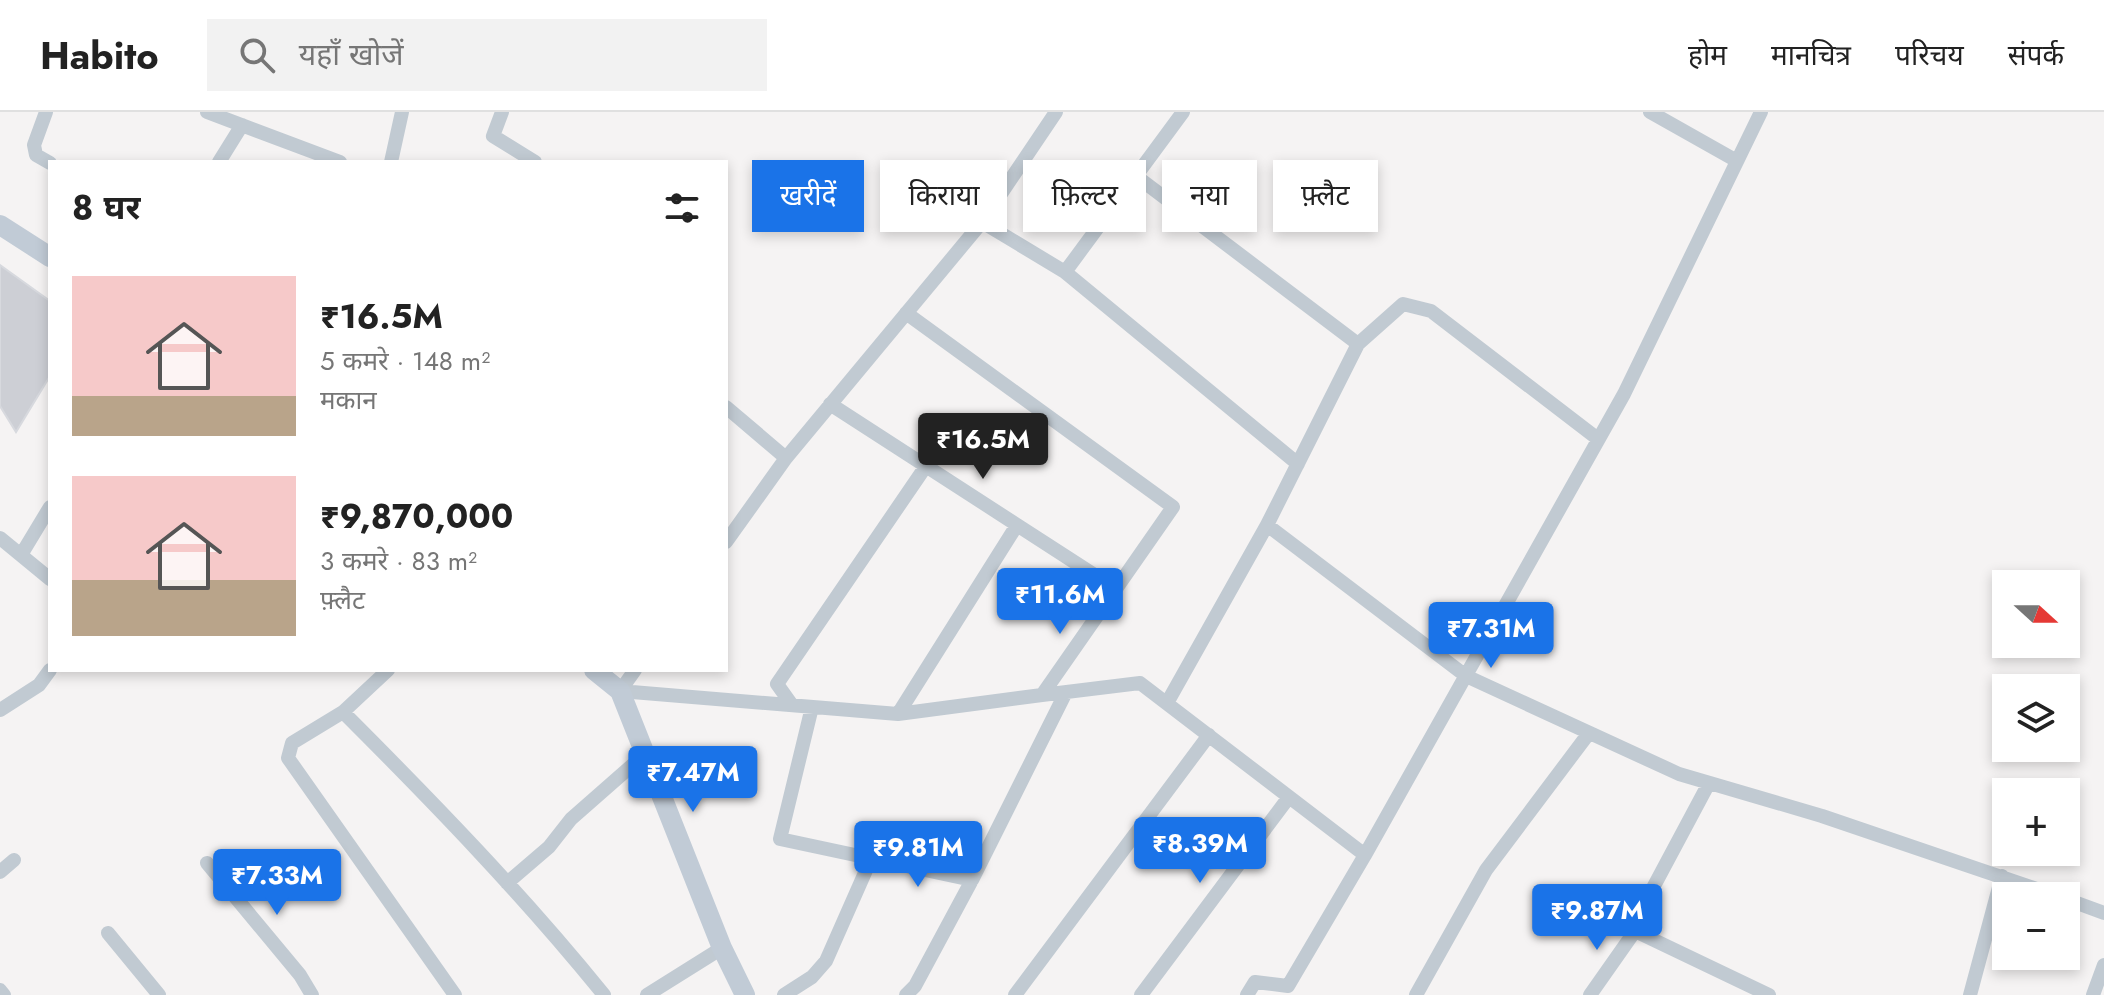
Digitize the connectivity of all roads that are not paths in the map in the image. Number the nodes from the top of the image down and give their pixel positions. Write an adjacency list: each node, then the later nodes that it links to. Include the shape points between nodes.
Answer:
1 (46, 112): 15 (street, via 34,145 36,155)
2 (207, 112): 9 (street)
3 (402, 112): 12 (street)
4 (502, 112): 13 (street, via 493,136)
5 (1056, 112): 18 (street)
6 (1183, 112): 16 (street)
7 (1650, 112): 14 (street)
8 (1761, 112): 14 (street)
9 (242, 125): 10 (street); 11 (street)
10 (220, 160)
11 (335, 160)
12 (391, 160)
13 (532, 160)
14 (1737, 161): 29 (street)
15 (48, 162)
16 (1146, 162)
17 (1146, 184): 26 (street)
18 (1007, 185)
19 (0, 225): 23 (street)
20 (974, 232): 25 (street)
21 (999, 232): 24 (street)
22 (1095, 232): 24 (street)
23 (48, 256)
24 (1065, 272): 31 (street)
25 (906, 313): 27 (street); 40 (street, via 1173,507)
26 (1358, 344): 29 (street, via 1403,304 1431,311); 31 (street)
27 (830, 404): 30 (street); 32 (street)
28 (728, 409): 30 (street)
29 (1598, 439): 45 (street)
30 (786, 458): 37 (street)
31 (1298, 464): 35 (street)
32 (926, 466): 34 (street); 50 (street, via 777,684)
33 (48, 510): 38 (street)
34 (1017, 525): 40 (street); 54 (street)
35 (1267, 525): 45 (street); 49 (street)
36 (0, 538): 38 (street)
37 (728, 539)
38 (21, 555): 39 (street)
39 (48, 577)
40 (1116, 589): 48 (street)
41 (49, 672): 52 (street, via 39,685)
42 (386, 672): 53 (street)
43 (596, 672): 46 (street)
44 (634, 672): 46 (street)
45 (1466, 676): 55 (street); 60 (street)
46 (620, 691): 50 (street); 57 (street)
47 (1066, 692): 48 (street); 49 (street, via 1140,683); 66 (street)
48 (1042, 695): 54 (street)
49 (1167, 703): 56 (street)
50 (792, 705): 51 (street)
51 (812, 707): 54 (street); 61 (street, via 780,839)
52 (0, 710)
53 (343, 712): 68 (street); 76 (street, via 292,743 288,758)
54 (898, 714)
55 (1589, 733): 58 (street); 88 (street, via 1486,870)
56 (1209, 735): 59 (street); 85 (street)
57 (645, 754): 68 (street); 73 (street)
58 (1709, 783): 65 (street); 71 (street, via 1638,916)
59 (1289, 797): 60 (street); 86 (street)
60 (1365, 855): 87 (street, via 1288,986 1255,982)
61 (871, 859): 66 (street); 83 (street, via 826,961)
62 (14, 860): 64 (street)
63 (207, 863): 79 (street)
64 (0, 872)
65 (2002, 876): 67 (street); 91 (street)
66 (972, 880): 84 (street)
67 (2018, 882)
68 (507, 883): 80 (street)
69 (2080, 904): 70 (street)
70 (2104, 913)
71 (1635, 931): 89 (street); 90 (street)
72 (108, 933): 78 (street)
73 (722, 948): 81 (street); 82 (street)
74 (2104, 965): 92 (street)
75 (0, 990): 77 (street)
76 (450, 994)
77 (4, 995)
78 (159, 995)
79 (312, 995)
80 (604, 995)
81 (647, 995)
82 (745, 995)
83 (784, 995)
84 (906, 995)
85 (1015, 995)
86 (1141, 995)
87 (1247, 995)
88 (1416, 995)
89 (1590, 995)
90 (1769, 995)
91 (1970, 995)
92 (2093, 995)

